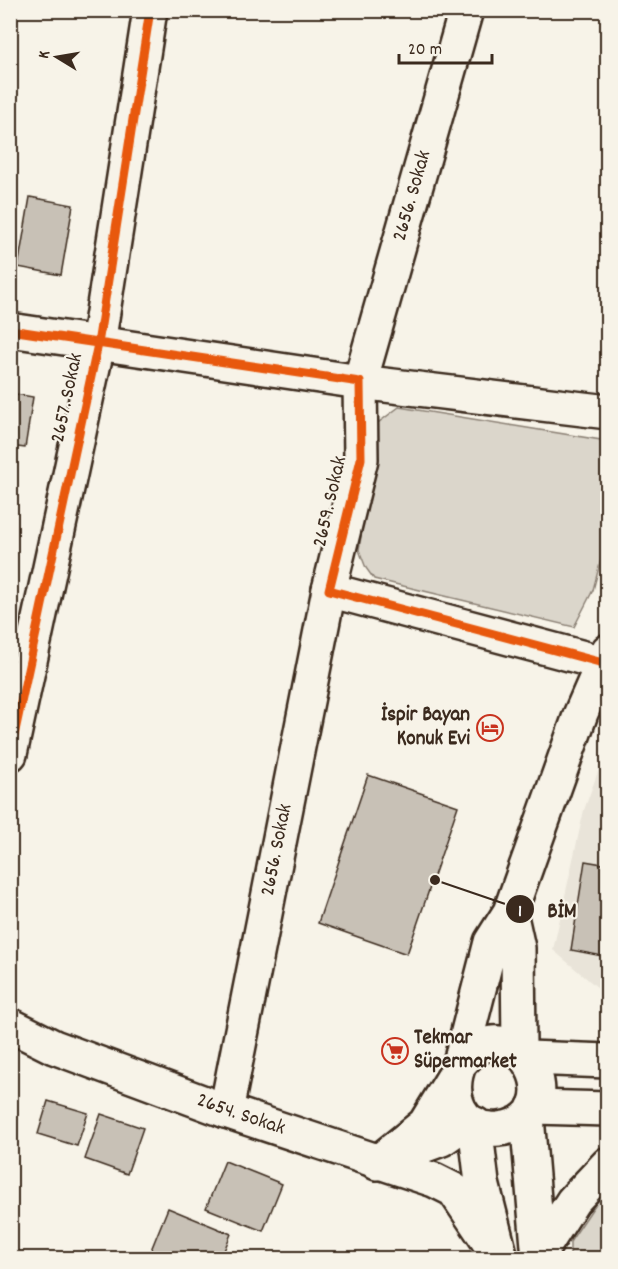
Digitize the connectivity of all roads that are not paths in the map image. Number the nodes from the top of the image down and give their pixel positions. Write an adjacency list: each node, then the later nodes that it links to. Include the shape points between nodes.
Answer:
1 (150, 10): 4 (street, 2657. Sokak)
2 (465, 10): 5 (street, 2656. Sokak)
3 (10, 330): 4 (street)
4 (98, 344): 5 (street); 9 (street, 2657. Sokak)
5 (360, 382): 6 (street); 7 (street, 2659. Sokak, via 361,459)
6 (608, 412)
7 (329, 590): 8 (street); 16 (street, 2656. Sokak)
8 (605, 657): 10 (street)
9 (10, 754)
10 (510, 912): 12 (street, via 518,948); 14 (street, via 491,942)
11 (10, 1025): 16 (street, 2654. Sokak, via 54,1047)
12 (523, 1054): 13 (street); 14 (street, via 499,1044 480,1047); 17 (street, via 538,1080)
13 (608, 1061)
14 (457, 1069): 18 (street, via 453,1088 457,1107); 19 (street, via 425,1124)
15 (608, 1109): 17 (street)
16 (226, 1111): 19 (street, 2654. Sokak)
17 (531, 1112): 18 (street, via 510,1126 497,1129); 21 (street)
18 (471, 1122): 19 (street, via 442,1139); 22 (street)
19 (377, 1163): 22 (street, 2654. Sokak, via 454,1190)
20 (608, 1164): 21 (street, via 573,1201)
21 (539, 1256)
22 (500, 1258)

